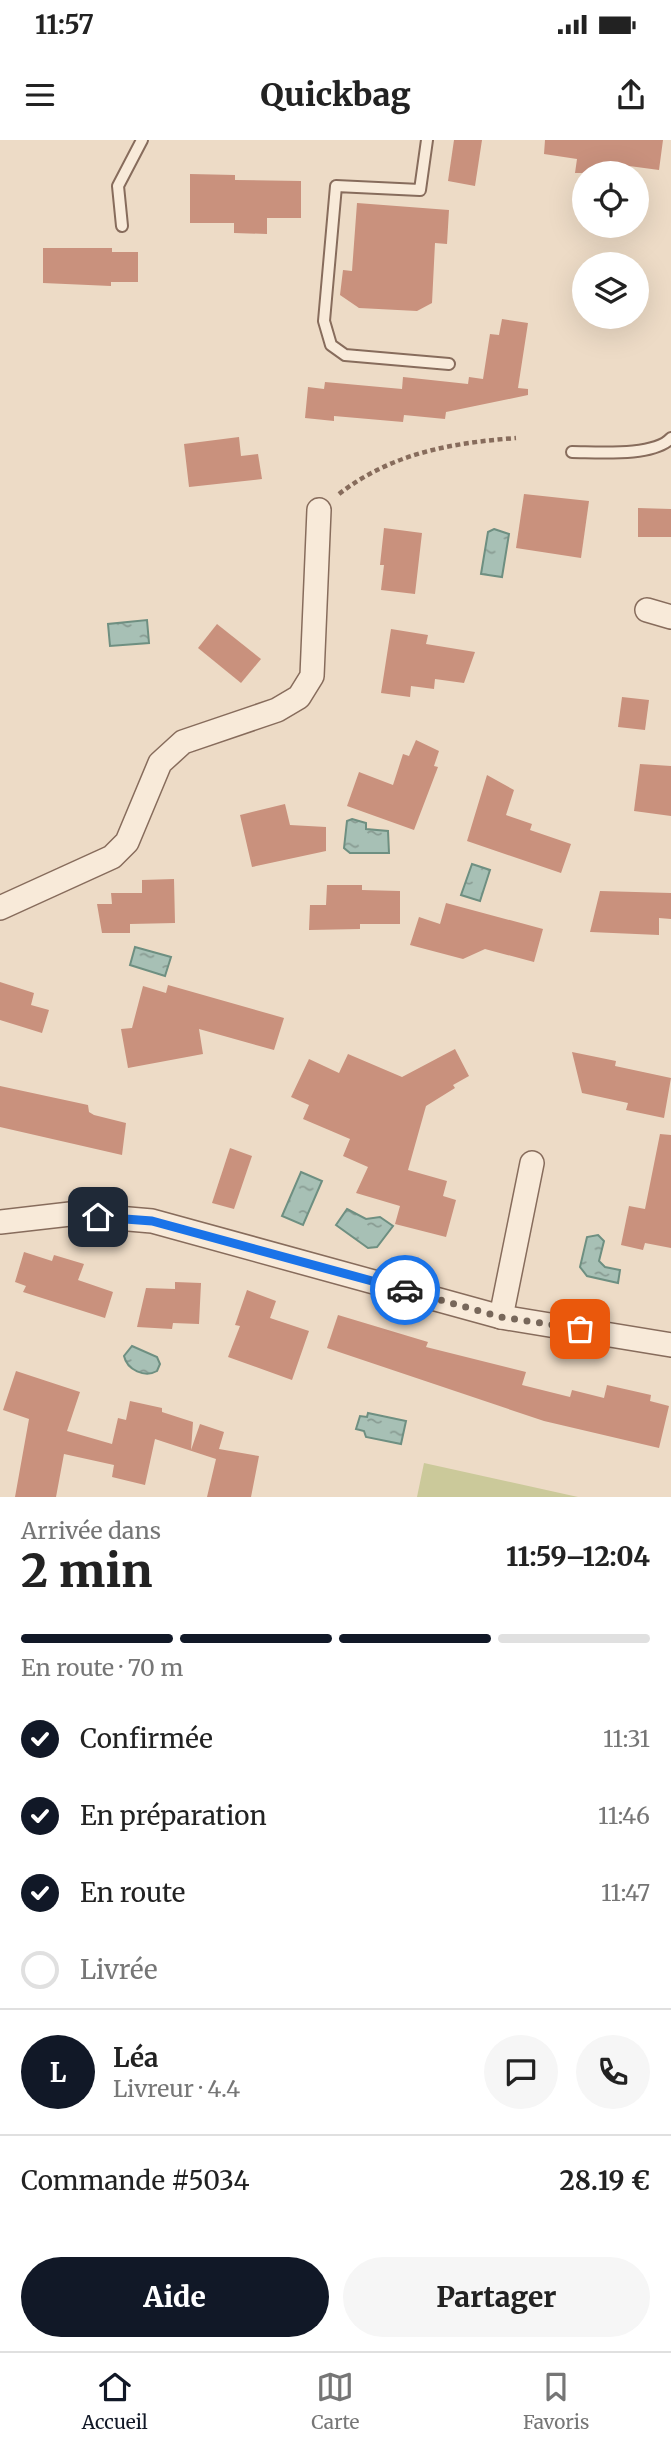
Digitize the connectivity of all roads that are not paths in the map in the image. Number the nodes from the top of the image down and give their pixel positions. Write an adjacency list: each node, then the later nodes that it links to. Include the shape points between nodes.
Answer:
1 (142, 140): 3 (lane, via 118,186)
2 (427, 140): 4 (lane, via 420,190 336,186 324,321 331,345 345,355)
3 (122, 226)
4 (449, 364)
5 (671, 438): 6 (lane, via 647,449)
6 (572, 452)
7 (319, 510): 10 (street, via 312,676 299,697 277,710 183,742 160,763 127,842 111,857)
8 (647, 610): 9 (street)
9 (671, 617)
10 (0, 908)
11 (532, 1163): 13 (street)
12 (0, 1222): 13 (street, via 71,1214 152,1221)
13 (501, 1317): 14 (street)
14 (671, 1345)

